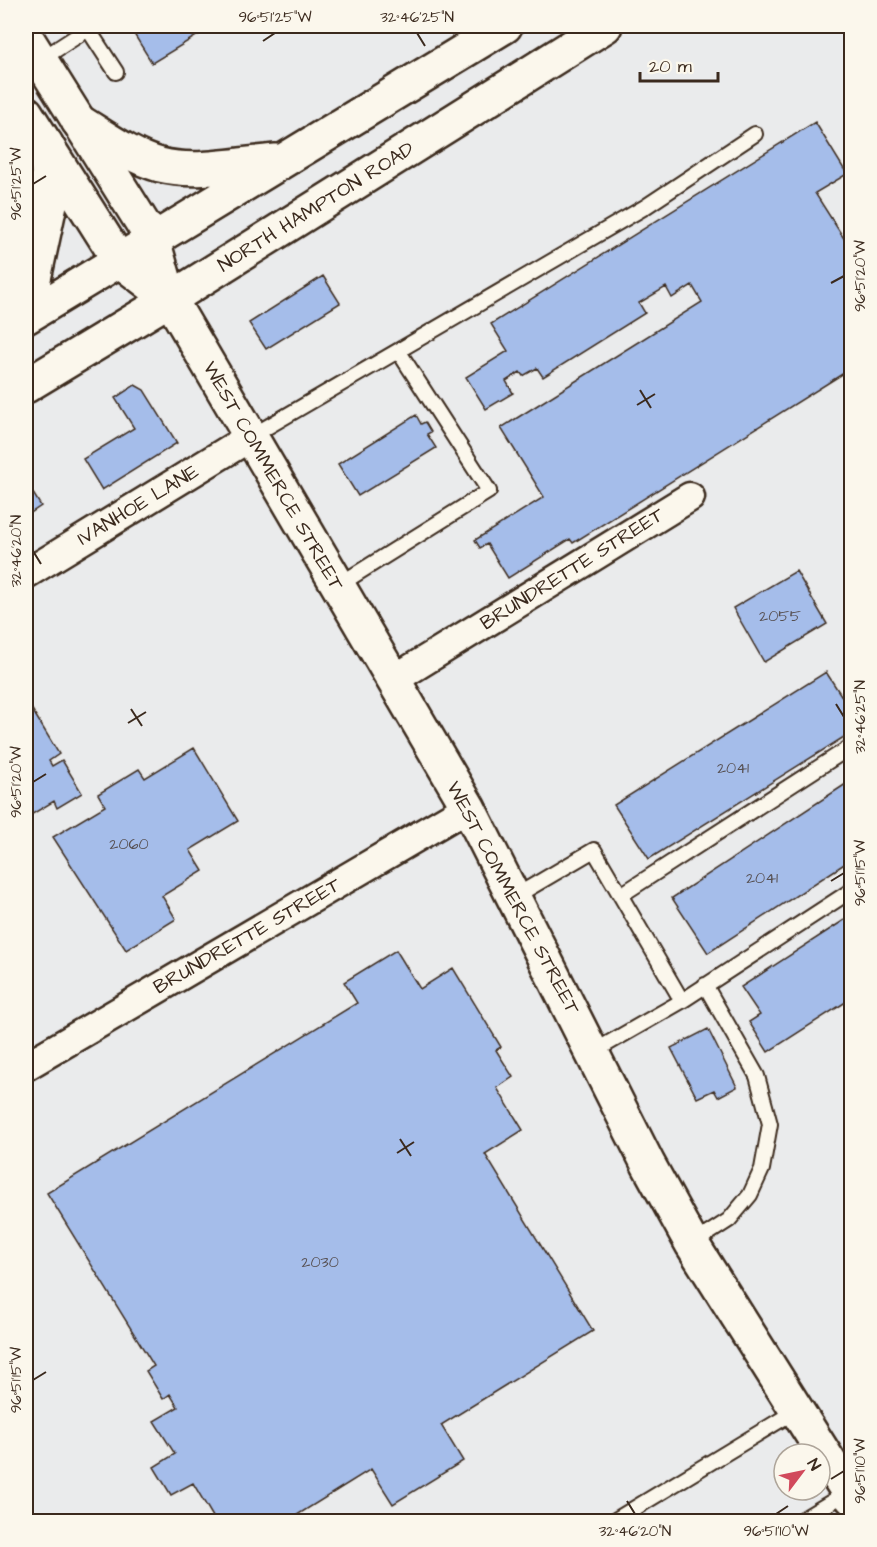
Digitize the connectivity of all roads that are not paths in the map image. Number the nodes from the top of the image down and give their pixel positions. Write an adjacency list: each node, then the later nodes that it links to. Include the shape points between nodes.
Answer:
1 (505, 26): 10 (street)
2 (606, 26): 14 (street, NORTH HAMPTON ROAD)
3 (87, 27): 4 (lane); 5 (lane)
4 (33, 48): 7 (street, WEST COMMERCE STREET)
5 (116, 72)
6 (26, 113): 9 (street, WEST COMMERCE STREET)
7 (78, 120): 10 (street, via 124,149 160,165 200,168); 11 (street, WEST COMMERCE STREET)
8 (755, 134): 16 (lane, via 645,207)
9 (46, 144): 12 (street, WEST COMMERCE STREET); 13 (street, via 50,204)
10 (284, 160): 11 (street)
11 (153, 240): 12 (street); 14 (street, WEST COMMERCE STREET)
12 (120, 260): 14 (street, WEST COMMERCE STREET); 15 (street)
13 (26, 300)
14 (170, 300): 17 (street, NORTH HAMPTON ROAD); 18 (street, WEST COMMERCE STREET)
15 (26, 317)
16 (399, 352): 18 (lane); 21 (lane, via 489,491)
17 (26, 386)
18 (250, 437): 20 (street, IVANHOE LANE); 21 (street, WEST COMMERCE STREET)
19 (690, 497): 22 (street, BRUNDRETTE STREET)
20 (26, 574)
21 (337, 586): 22 (street, WEST COMMERCE STREET)
22 (393, 680): 24 (street, WEST COMMERCE STREET)
23 (852, 746): 26 (lane)
24 (468, 807): 27 (street, WEST COMMERCE STREET); 31 (street, BRUNDRETTE STREET)
25 (852, 890): 28 (lane)
26 (621, 895): 27 (lane, via 594,850); 29 (lane)
27 (514, 897): 30 (street, WEST COMMERCE STREET)
28 (705, 985): 29 (lane); 32 (lane, via 757,1076 770,1124 762,1169 750,1195 729,1220)
29 (682, 1001): 30 (lane)
30 (593, 1052): 32 (street, WEST COMMERCE STREET)
31 (26, 1066)
32 (692, 1244): 33 (street, WEST COMMERCE STREET)
33 (796, 1410): 34 (street, WEST COMMERCE STREET); 35 (lane)
34 (850, 1495): 36 (lane)
35 (612, 1521)
36 (798, 1521)

